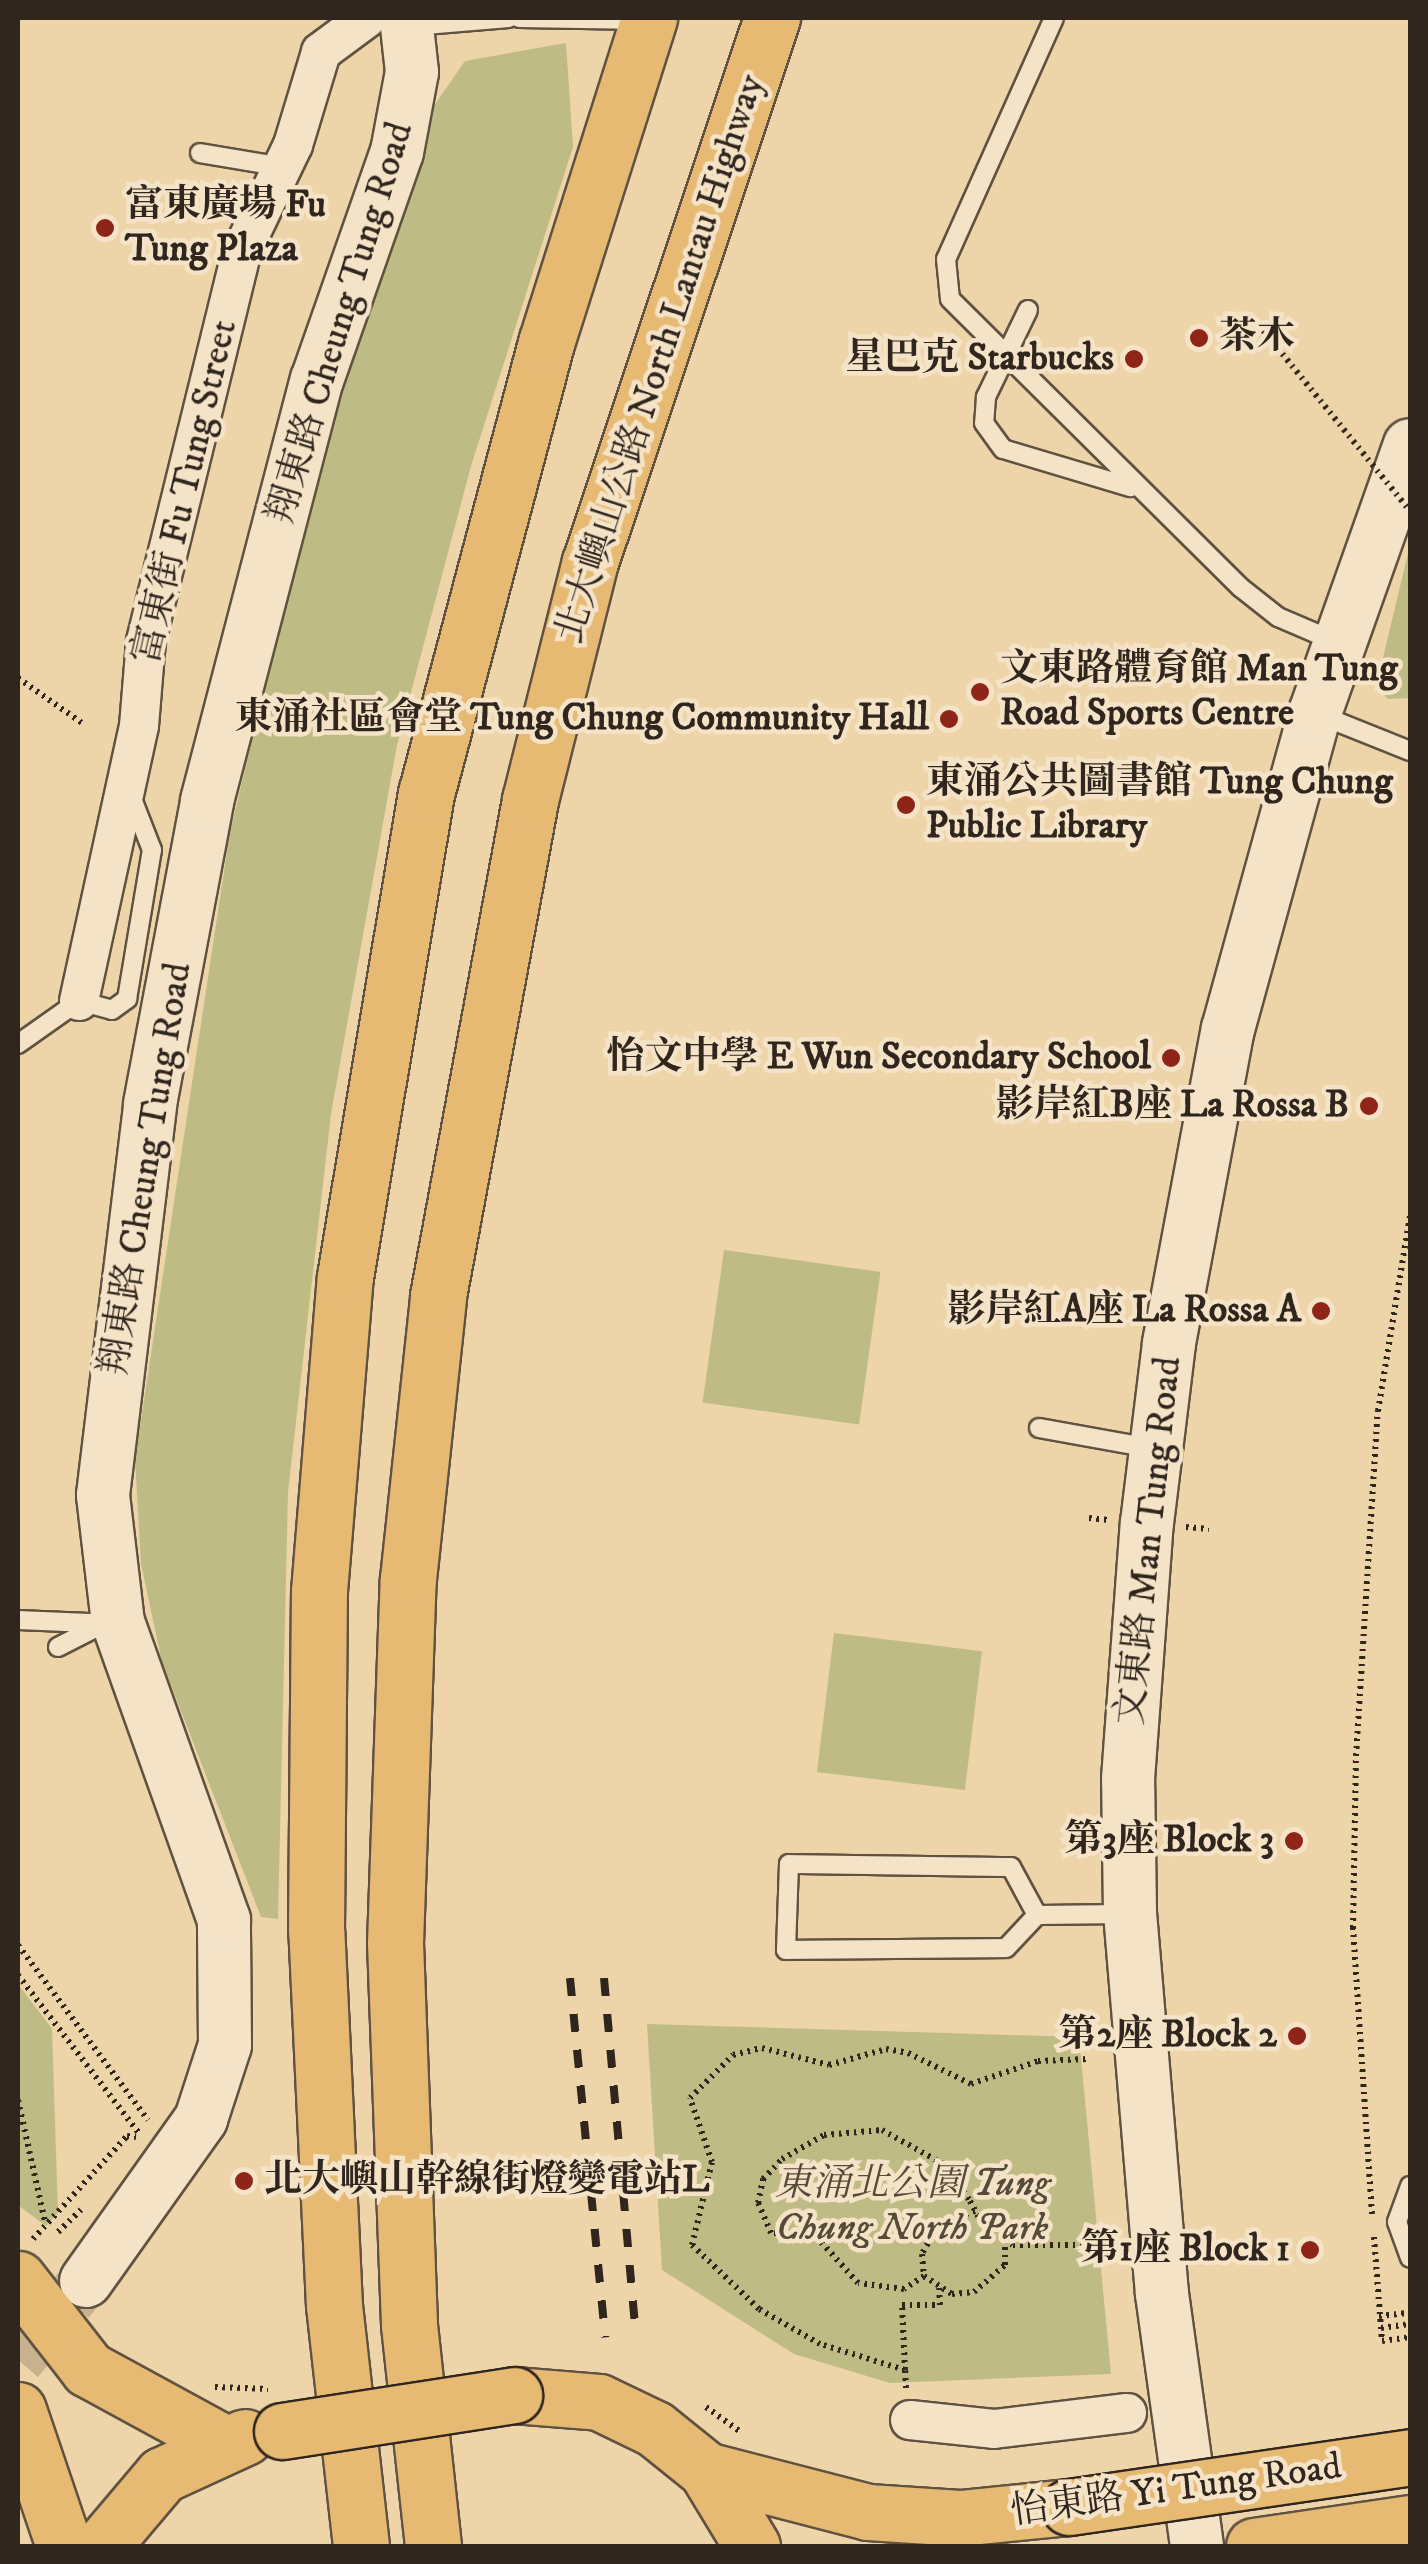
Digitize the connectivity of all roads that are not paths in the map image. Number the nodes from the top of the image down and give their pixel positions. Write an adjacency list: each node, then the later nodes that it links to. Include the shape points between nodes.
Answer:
1 (509, 18): 7 (lane)
2 (520, 18): 3 (lane)
3 (649, 18): 40 (main road, via 530,397 426,794 345,1276 319,1592 316,1913 334,2306)
4 (772, 18): 9 (main road, 北大嶼山公路 North Lantau Highway)
5 (798, 18): 9 (main road)
6 (1054, 18): 12 (lane, via 946,259 950,299)
7 (392, 20): 10 (street, 富東街 Fu Tung Street, via 321,52); 23 (main road, 翔東路 Cheung Tung Road, via 412,72 397,152 317,380 272,552 208,801 150,1104 103,1495)
8 (200, 153): 10 (lane)
9 (723, 158): 41 (main road, 北大嶼山公路 North Lantau Highway, via 590,562 530,800 436,1315 408,1578 395,1943 409,2324)
10 (284, 167): 18 (street, 富東街 Fu Tung Street, via 241,253 146,641 127,787)
11 (1028, 310): 12 (lane)
12 (1006, 355): 14 (lane); 14 (lane, via 984,423 1003,449)
13 (1410, 445): 15 (main road, 文東路 Man Tung Road)
14 (1135, 489): 15 (lane, via 1278,617)
15 (1338, 643): 16 (main road, 文東路 Man Tung Road)
16 (1315, 713): 17 (lane); 21 (main road, 文東路 Man Tung Road, via 1228,1029)
17 (1410, 751)
18 (78, 1001): 19 (lane)
19 (18, 1044)
20 (1040, 1428): 21 (lane)
21 (1156, 1449): 25 (main road, 文東路 Man Tung Road, via 1128,1779)
22 (18, 1620): 23 (lane)
23 (106, 1626): 24 (lane); 30 (main road, 翔東路 Cheung Tung Road, via 214,1879 230,2007 202,2119)
24 (58, 1647)
25 (1130, 1914): 26 (lane); 43 (main road, 文東路 Man Tung Road, via 1162,2294)
26 (1037, 1915): 26 (lane, via 1006,1948 786,1950 789,1864 1012,1867)
27 (1410, 2186): 28 (lane, via 1397,2222)
28 (1410, 2258)
29 (28, 2262): 34 (main road, via 88,2370)
30 (86, 2281)
31 (18, 2410): 38 (main road)
32 (1127, 2413): 33 (street, via 994,2428)
33 (910, 2420)
34 (224, 2443): 36 (main road, bridge, via 280,2410 570,2396 628,2414); 39 (main road, via 162,2475)
35 (1410, 2457): 36 (main road, 怡東路 Yi Tung Road, bridge, via 960,2518 868,2512)
36 (706, 2470): 42 (main road)
37 (1410, 2523): 44 (main road, 怡東路 Yi Tung Road)
38 (64, 2546)
39 (102, 2546)
40 (361, 2546)
41 (433, 2546)
42 (752, 2546)
43 (1197, 2546)
44 (1254, 2546)

